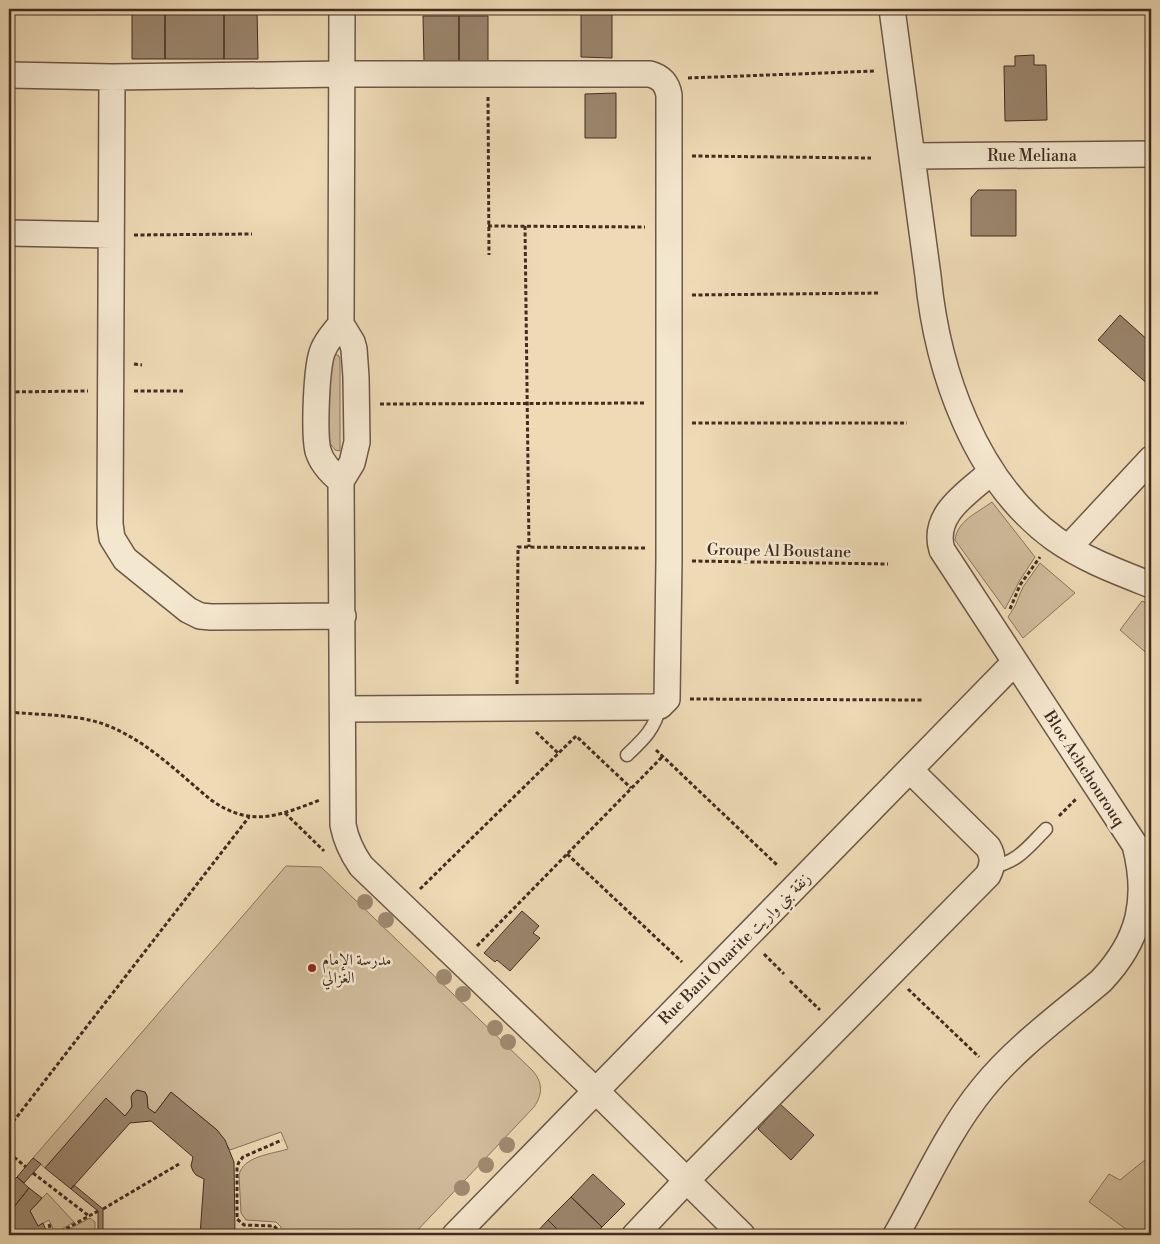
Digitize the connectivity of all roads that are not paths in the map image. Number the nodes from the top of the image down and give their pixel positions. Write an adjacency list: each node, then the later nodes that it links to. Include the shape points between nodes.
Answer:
1 (342, 9): 3 (street)
2 (892, 9): 7 (street)
3 (342, 74): 5 (street); 10 (street); 18 (street, via 650,74 665,84 669,95 669,554)
4 (9, 75): 5 (street)
5 (112, 77): 9 (street)
6 (1151, 154): 7 (street, Rue Meliana)
7 (913, 156): 12 (street, via 932,312 942,354 965,420)
8 (9, 233): 9 (street)
9 (111, 235): 16 (street, via 110,524 118,549 134,567 200,616)
10 (341, 324): 13 (street, via 354,349 357,404 355,453); 13 (street, via 325,346 317,370 317,443 326,468)
11 (1151, 459): 14 (street)
12 (991, 472): 14 (street, via 1023,511); 17 (street, Bloc Achchourouq, via 946,514 941,524 940,542 946,557)
13 (342, 481): 16 (street)
14 (1069, 548): 15 (street)
15 (1151, 585)
16 (342, 616): 19 (street)
17 (1015, 662): 21 (street, Rue Bani Ouarite زنقة بني واريت); 26 (street, Bloc Achchourouq, via 1135,845 1142,878 1137,924 1130,942 1101,981 1023,1046 966,1110)
18 (663, 702): 19 (street, via 517,708); 20 (lane, via 644,739)
19 (343, 709): 24 (street, via 343,825 352,854)
20 (627, 756)
21 (910, 770): 23 (street, via 988,846 993,857); 24 (street, Rue Bani Ouarite زنقة بني واريت)
22 (1046, 829): 23 (lane, via 1014,860)
23 (992, 867): 25 (street, via 988,875)
24 (595, 1090): 25 (street); 27 (street, Rue Bani Ouarite زنقة بني واريت)
25 (687, 1180): 28 (street); 29 (street)
26 (900, 1234)
27 (455, 1235)
28 (635, 1235)
29 (742, 1235)

